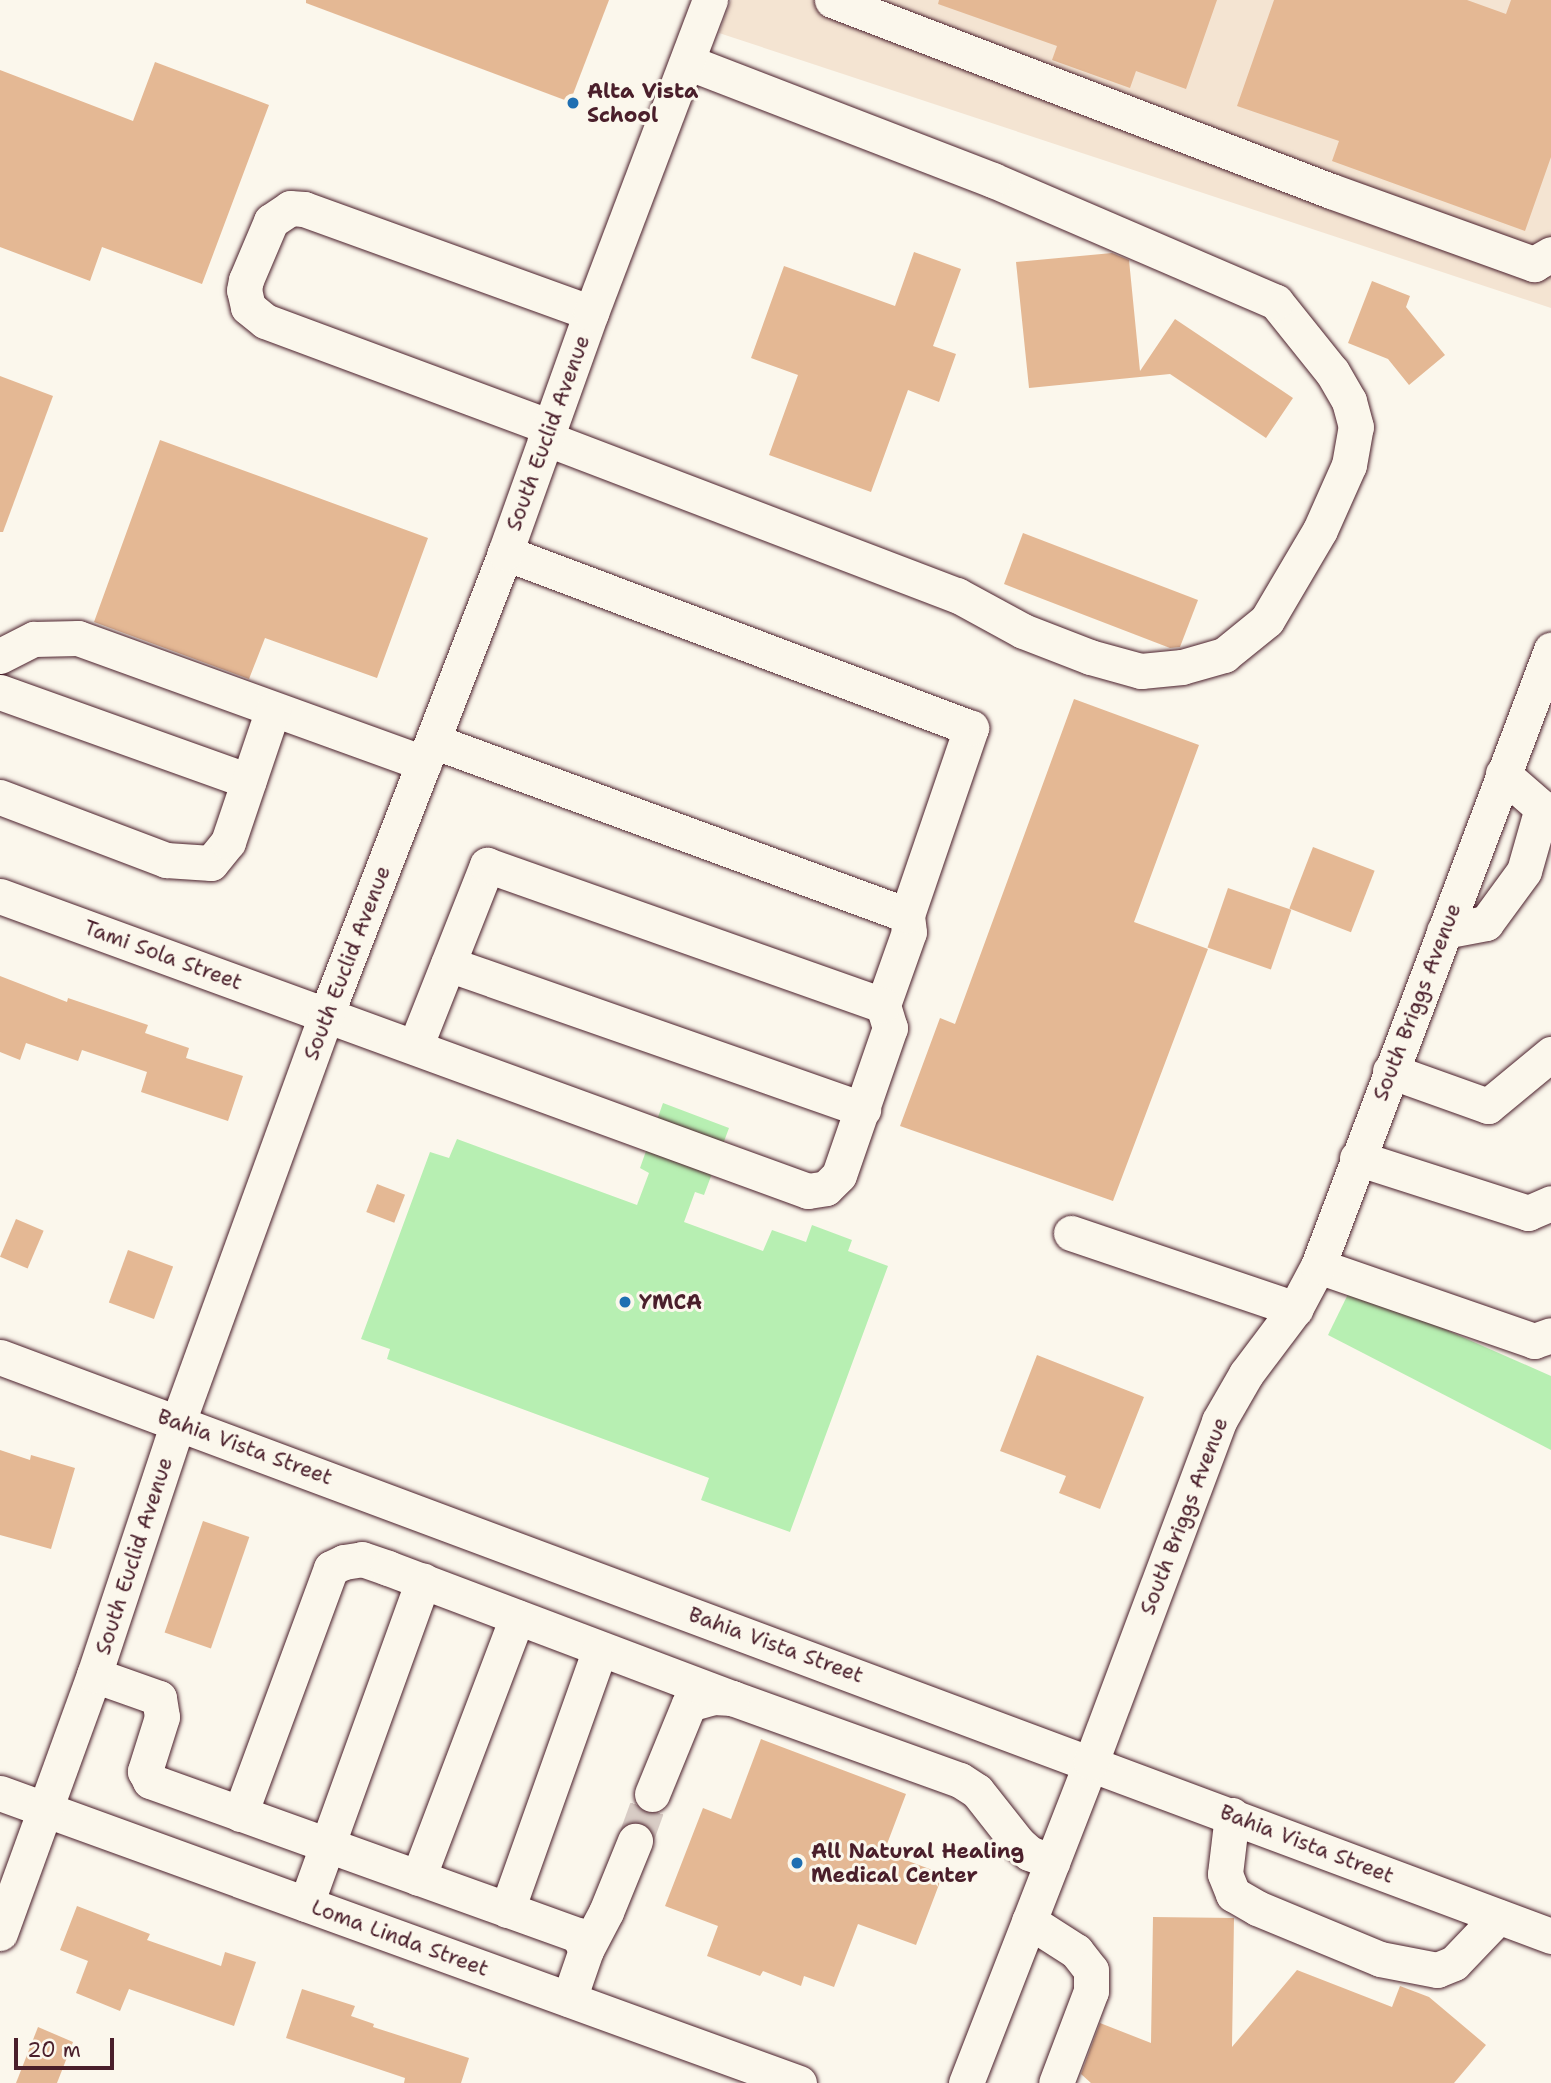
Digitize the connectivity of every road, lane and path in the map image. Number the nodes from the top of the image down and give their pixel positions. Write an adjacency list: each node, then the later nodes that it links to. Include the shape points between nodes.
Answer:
1 (710, 0): 3 (street, South Euclid Avenue)
2 (832, 0): 4 (street, via 1534,264)
3 (687, 62): 5 (street, South Euclid Avenue); 6 (street, via 993,180 1276,302 1332,372 1349,401 1356,427 1349,465 1320,530 1267,620 1224,655 1182,667 1140,671 1023,631 957,595)
4 (1551, 254)
5 (591, 313): 6 (street, South Euclid Avenue); 6 (street, via 304,209 290,208 271,221 246,281 248,307 265,321)
6 (547, 432): 7 (street, South Euclid Avenue)
7 (505, 553): 12 (street, South Euclid Avenue); 17 (street, via 971,728)
8 (1551, 650): 13 (street, South Briggs Avenue)
9 (0, 656): 11 (street, via 34,639 78,638)
10 (0, 692): 14 (street)
11 (273, 709): 12 (street); 14 (street)
12 (429, 752): 17 (street); 21 (street, South Euclid Avenue)
13 (1503, 774): 18 (street, South Briggs Avenue); 18 (street, via 1542,808 1524,871 1486,923)
14 (248, 781): 15 (street, via 228,842 211,863 166,860)
15 (0, 797)
16 (0, 896): 21 (street, Tami Sola Street)
17 (907, 915): 20 (street, via 909,932)
18 (1444, 931): 24 (street, South Briggs Avenue)
19 (448, 964): 20 (street, via 487,865); 22 (street); 25 (street)
20 (883, 1005): 25 (street, Tami Sola Street, via 890,1028)
21 (326, 1015): 22 (street, Tami Sola Street); 33 (street, South Euclid Avenue)
22 (415, 1047): 25 (street, Tami Sola Street, via 808,1191 826,1188 839,1175)
23 (1551, 1054): 24 (street, via 1488,1106)
24 (1390, 1071): 26 (street, South Briggs Avenue)
25 (863, 1109)
26 (1357, 1158): 27 (street, via 1528,1213); 29 (street, South Briggs Avenue)
27 (1551, 1203)
28 (1072, 1233): 30 (street)
29 (1318, 1266): 30 (street, South Briggs Avenue); 31 (street)
30 (1295, 1309): 39 (street, South Briggs Avenue, via 1246,1374 1219,1420)
31 (1545, 1341)
32 (0, 1357): 33 (street, Bahia Vista Street)
33 (178, 1422): 37 (street, South Euclid Avenue); 39 (street, Bahia Vista Street)
34 (423, 1581): 35 (street); 43 (street, via 362,1559 331,1568); 46 (street)
35 (517, 1617): 36 (street); 48 (street)
36 (600, 1649): 38 (street); 50 (street)
37 (94, 1675): 42 (street, South Euclid Avenue); 43 (street, via 159,1698 162,1717 145,1771 150,1781)
38 (732, 1698): 41 (street, via 713,1697 689,1704); 47 (street, via 960,1780 977,1791 1029,1853)
39 (1091, 1762): 44 (street, Bahia Vista Street); 47 (street, South Briggs Avenue)
40 (0, 1793): 42 (street, Loma Linda Street)
41 (652, 1794)
42 (45, 1809): 49 (street, Loma Linda Street); 53 (street, South Euclid Avenue)
43 (240, 1814): 46 (street)
44 (1232, 1815): 51 (street, Bahia Vista Street); 51 (street, via 1225,1874 1233,1894 1380,1959 1437,1970 1454,1963)
45 (635, 1841): 55 (street)
46 (326, 1846): 48 (street); 49 (street)
47 (1052, 1862): 52 (street, South Briggs Avenue)
48 (418, 1878): 50 (street)
49 (306, 1904): 56 (street, Loma Linda Street)
50 (507, 1910): 55 (street, via 578,1936)
51 (1498, 1917): 54 (street, Bahia Vista Street)
52 (1029, 1921): 58 (street, South Briggs Avenue); 59 (street, via 1076,1951 1091,1970 1091,1991)
53 (0, 1933)
54 (1551, 1936)
55 (586, 1950): 56 (street)
56 (569, 1999): 57 (street, Loma Linda Street)
57 (799, 2083)
58 (966, 2083)
59 (1056, 2083)

